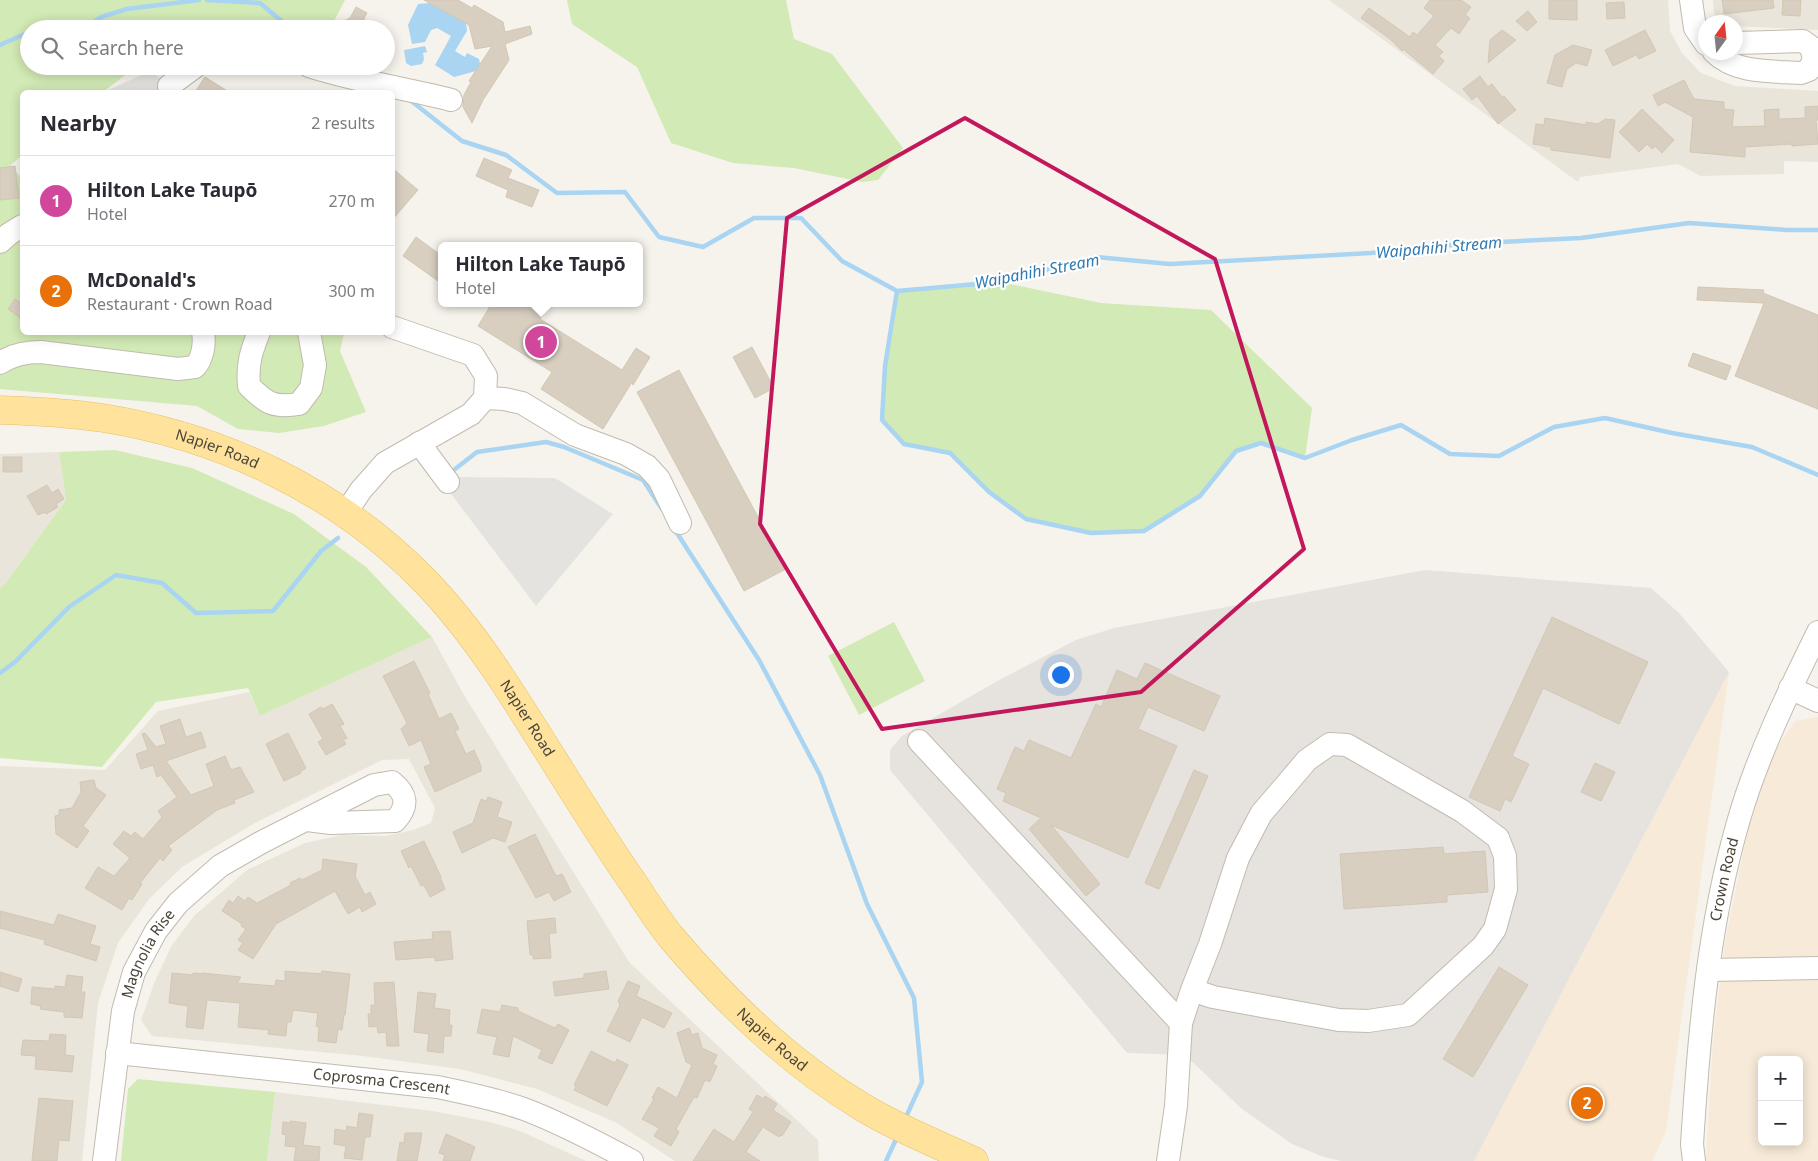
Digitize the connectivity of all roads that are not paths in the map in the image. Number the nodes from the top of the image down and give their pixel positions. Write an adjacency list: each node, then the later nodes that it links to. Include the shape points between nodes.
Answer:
1 (1691, 0): 2 (street)
2 (1698, 22)
3 (1743, 43): 4 (street, via 1803,41 1811,47 1814,59 1809,70 1801,73 1742,68)
4 (1724, 60)
5 (184, 75): 7 (street)
6 (336, 75): 8 (street)
7 (169, 86)
8 (451, 100)
9 (20, 227): 10 (street)
10 (0, 242)
11 (395, 327): 17 (street, via 473,355 486,376)
12 (204, 335): 15 (street, via 200,361 196,367 178,369)
13 (258, 335): 14 (street, via 249,361 249,386 267,403 288,406 298,404 311,388 315,365)
14 (310, 335)
15 (40, 342): 16 (street)
16 (0, 363)
17 (485, 398): 19 (street, via 471,414); 22 (street, via 522,403 575,434 647,466 658,479)
18 (0, 410): 21 (main road, Napier Road, via 100,418 140,425 225,450 298,484)
19 (419, 443): 20 (street); 21 (street, via 385,463)
20 (448, 482)
21 (345, 514): 36 (main road, Napier Road, via 420,575 451,610 499,675 611,851 670,936 735,1007 812,1073 864,1108)
22 (680, 523)
23 (1818, 632): 24 (street, Crown Road)
24 (1790, 688): 25 (street); 29 (street, Crown Road, via 1763,749 1739,818 1727,864)
25 (1818, 701)
26 (919, 741): 31 (street)
27 (306, 820): 32 (street, Magnolia Rise, via 220,866 178,903 156,931 134,972 123,1011)
28 (1818, 968): 29 (street)
29 (1708, 970): 33 (street, Crown Road)
30 (1192, 990): 30 (street, via 1238,858 1261,814 1307,760 1330,744 1347,745 1462,811 1498,838 1504,856 1506,889 1495,929 1483,946 1408,1015 1368,1021 1339,1020 1213,997); 31 (street)
31 (1180, 1023): 37 (street, via 1176,1106)
32 (117, 1053): 34 (street, Magnolia Rise); 35 (street, Coprosma Crescent, via 428,1086 464,1093 552,1120)
33 (1689, 1155)
34 (104, 1161)
35 (632, 1161)
36 (974, 1161)
37 (1168, 1161)

